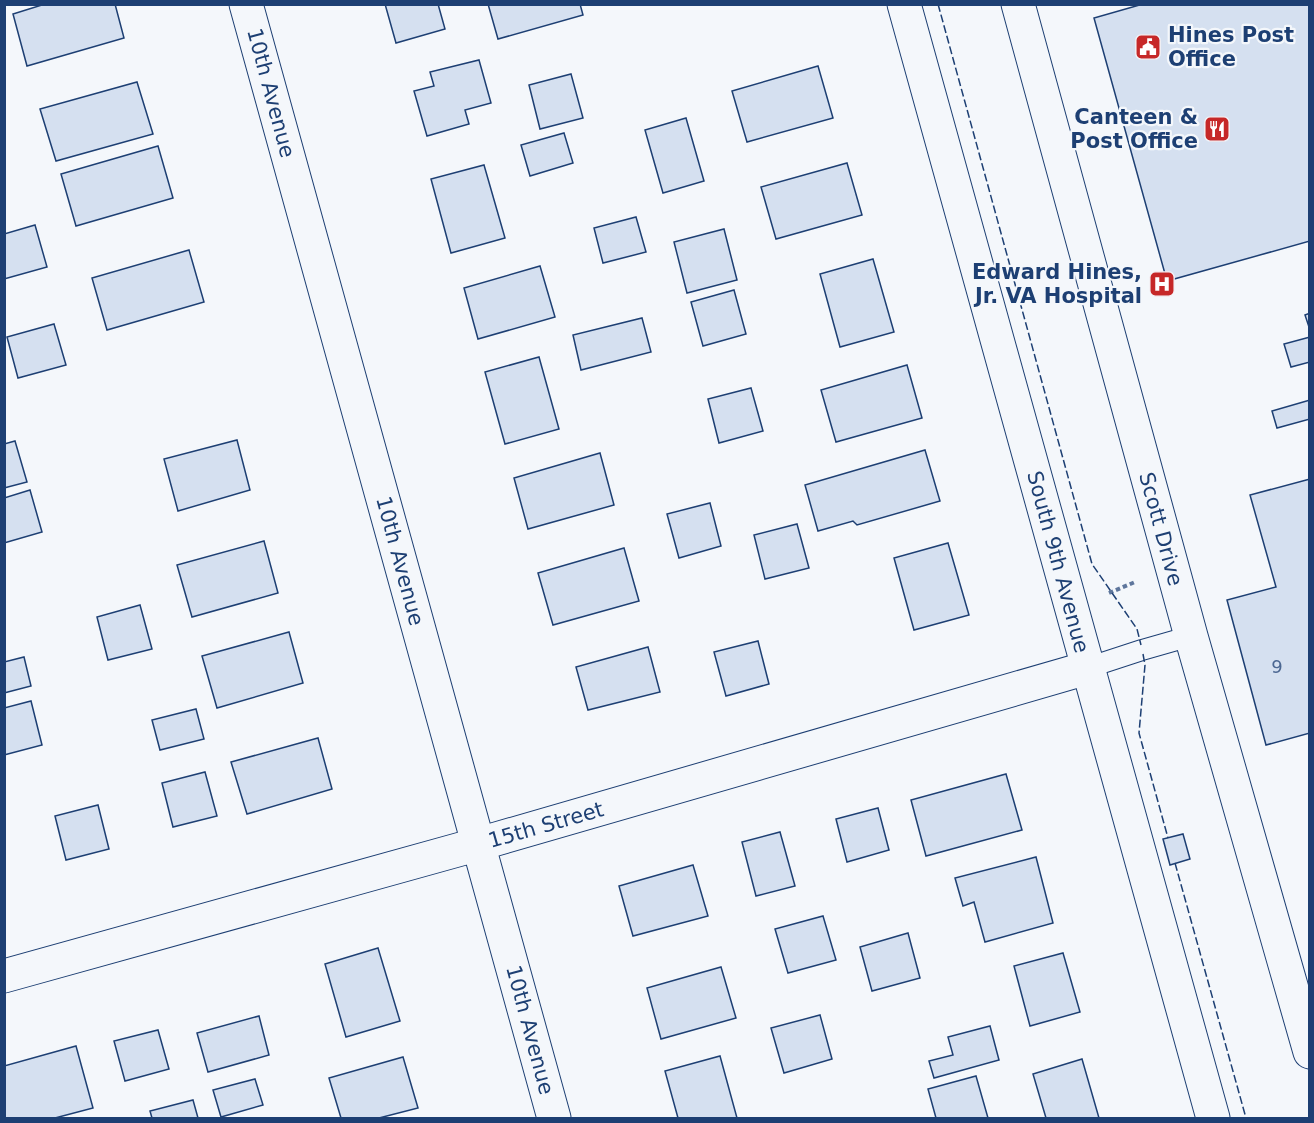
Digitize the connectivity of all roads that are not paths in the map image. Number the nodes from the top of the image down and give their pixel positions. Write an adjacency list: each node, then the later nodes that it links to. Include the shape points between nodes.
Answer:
1 (246, 4): 6 (street, 10th Avenue)
2 (904, 4): 5 (street, South 9th Avenue)
3 (1018, 4): 4 (street, Scott Drive)
4 (1191, 636): 5 (lane); 8 (street, Scott Drive)
5 (1087, 668): 6 (street, 15th Street); 10 (street, South 9th Avenue)
6 (479, 844): 7 (street, 15th Street); 9 (street, 10th Avenue)
7 (4, 976)
8 (1310, 1052)
9 (554, 1119)
10 (1213, 1119)

